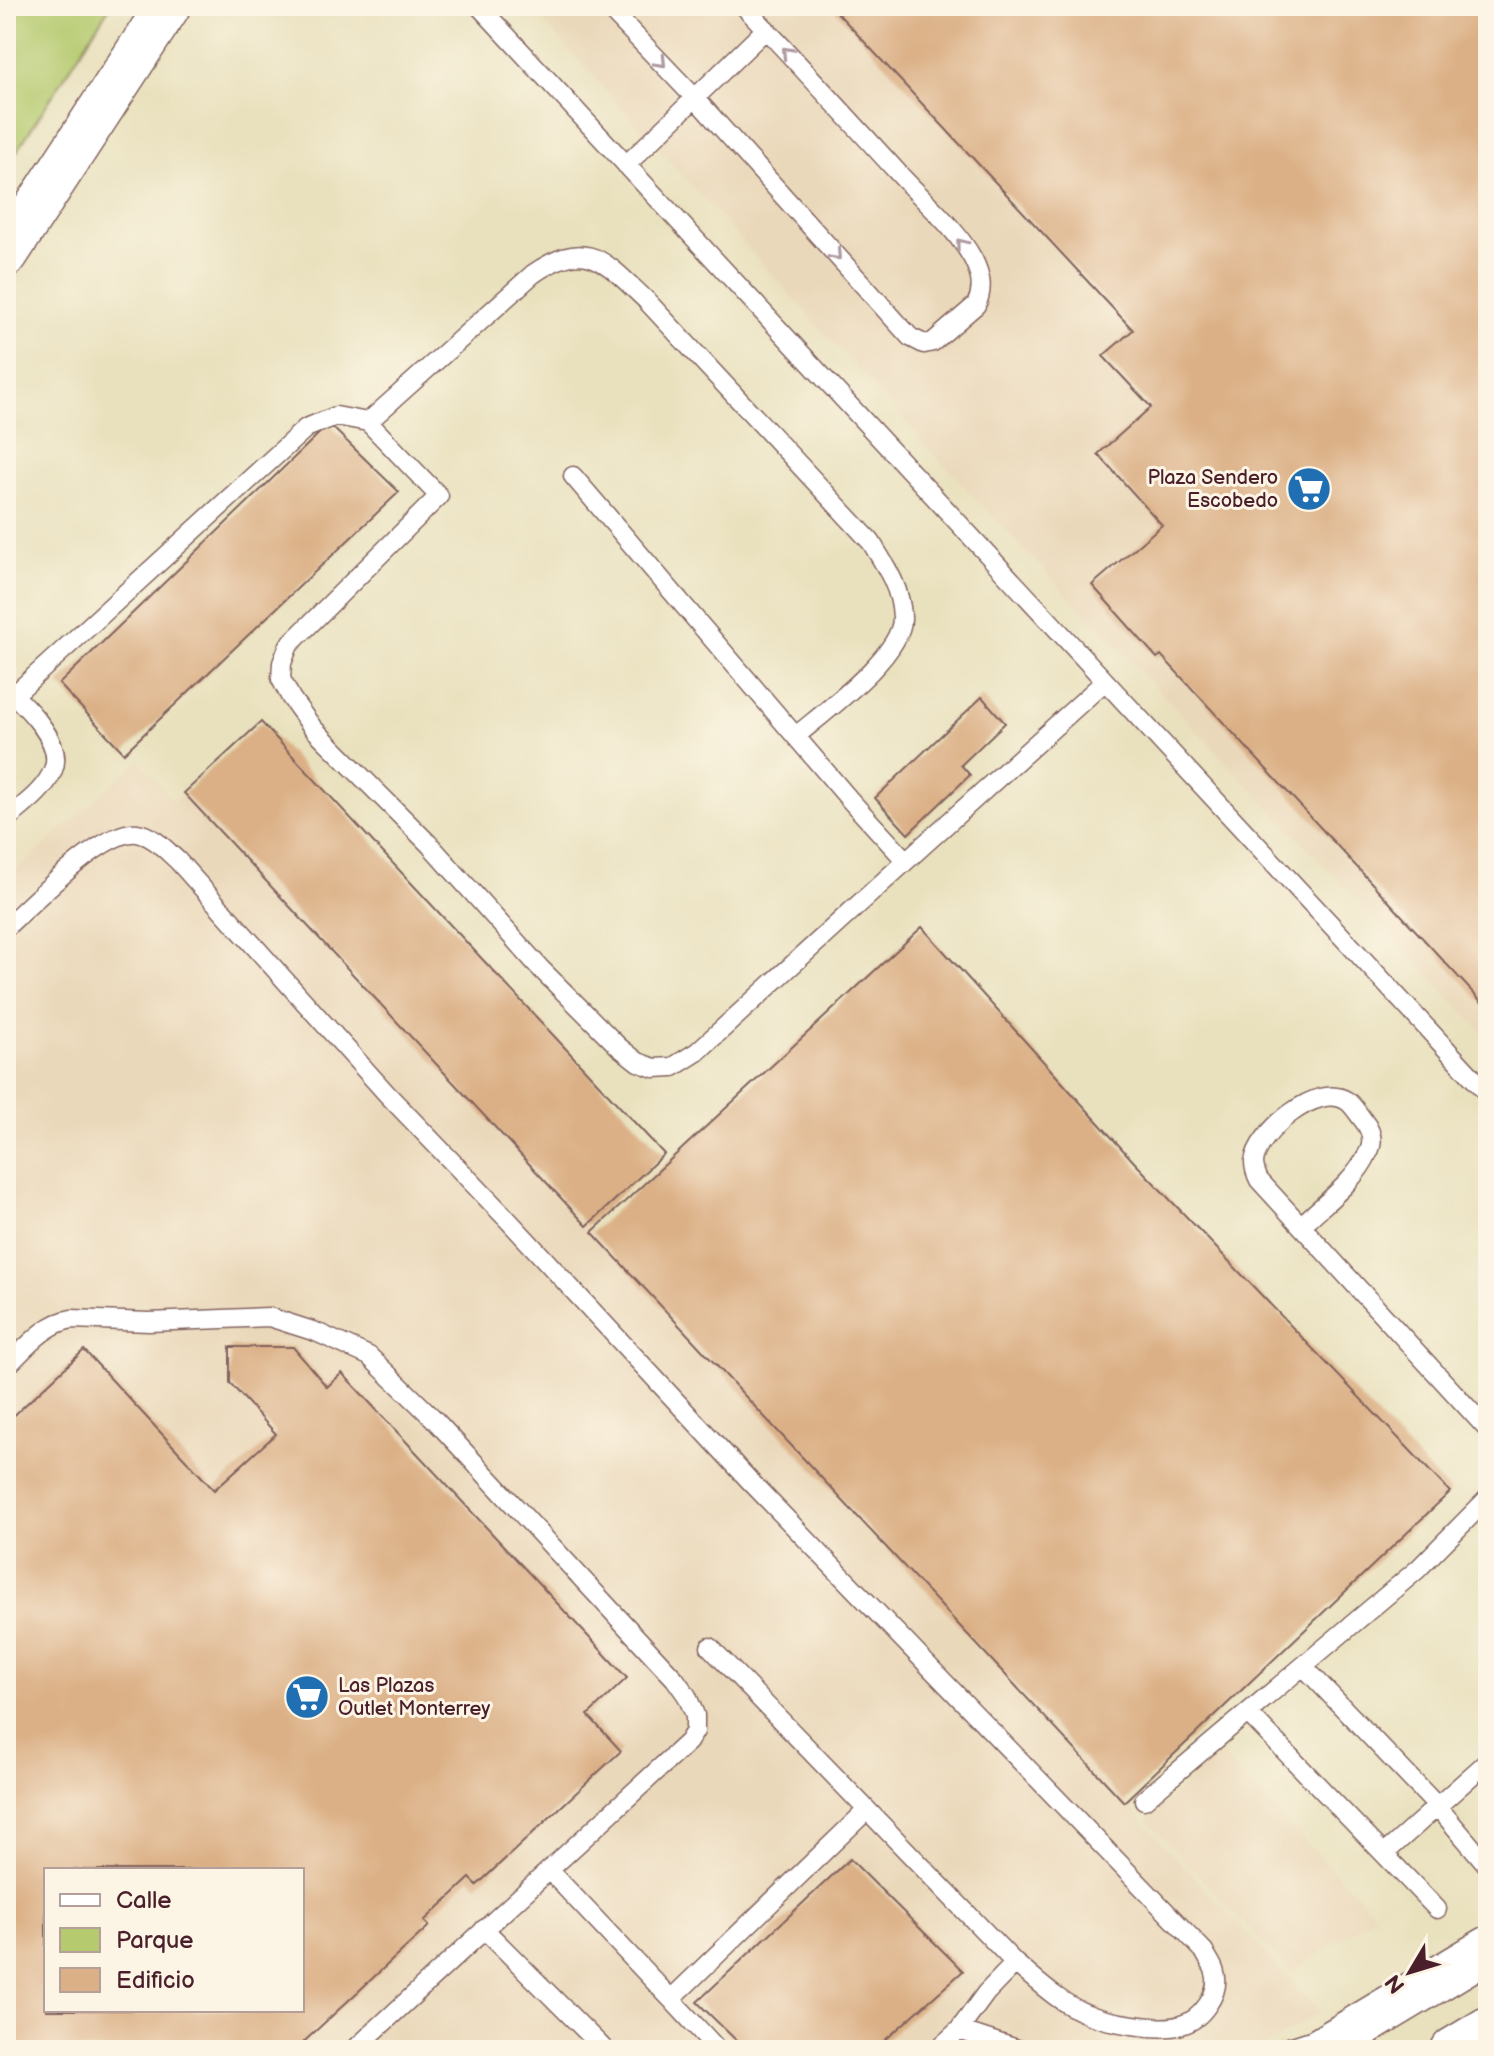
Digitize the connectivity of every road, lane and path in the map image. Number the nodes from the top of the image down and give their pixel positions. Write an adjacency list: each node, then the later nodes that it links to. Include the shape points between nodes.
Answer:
1 (168, 6): 8 (street)
2 (479, 6): 7 (lane)
3 (607, 6): 6 (lane, one-way to 6)
4 (744, 6): 5 (lane)
5 (766, 29): 6 (lane); 6 (lane, one-way to 5, via 910,337 933,342 976,305 982,287 962,244)
6 (695, 98): 7 (lane)
7 (626, 165): 11 (lane)
8 (6, 254)
9 (368, 422): 12 (lane, via 336,416 306,428); 13 (lane, via 552,261 578,254 612,269 871,542 891,574 903,620 896,639 880,662); 15 (lane, via 439,496 298,634 284,654 281,679 313,728 619,1047 654,1068 673,1067 697,1052)
10 (573, 476): 13 (lane)
11 (1104, 682): 15 (lane); 17 (lane)
12 (10, 691): 14 (lane, via 54,745 56,759 46,783)
13 (796, 736): 15 (lane)
14 (6, 820)
15 (906, 861)
16 (6, 927): 35 (lane, via 79,861 123,834 147,835 178,861 387,1094 749,1480 1204,1951 1215,1973 1216,1991 1203,2011 1182,2025 1106,2021 1053,1994)
17 (1488, 1094)
18 (1301, 1226): 18 (lane, via 1259,1180 1254,1161 1287,1117 1316,1097 1332,1095 1347,1101 1373,1139 1356,1172); 20 (lane)
19 (6, 1367): 31 (lane, via 45,1330 72,1319 269,1317 369,1356 625,1623 675,1679 695,1715 695,1731 688,1742)
20 (1488, 1430)
21 (1488, 1498): 23 (lane, via 1418,1569)
22 (710, 1647): 28 (lane)
23 (1304, 1667): 24 (lane); 27 (lane)
24 (1248, 1713): 26 (lane); 29 (lane)
25 (1488, 1761): 27 (lane)
26 (1144, 1800)
27 (1437, 1806): 29 (lane); 30 (lane)
28 (867, 1810): 35 (lane); 36 (lane)
29 (1385, 1853): 32 (lane)
30 (1488, 1866)
31 (549, 1870): 33 (lane); 36 (lane)
32 (1437, 1909)
33 (484, 1929): 40 (lane); 41 (lane)
34 (1488, 1949): 37 (street)
35 (1015, 1963): 39 (lane)
36 (671, 1999): 42 (lane)
37 (1368, 2022): 45 (lane); 46 (street)
38 (1488, 2029): 47 (street)
39 (959, 2030): 43 (lane); 44 (lane)
40 (354, 2050)
41 (605, 2050)
42 (718, 2050)
43 (937, 2050)
44 (1020, 2050)
45 (1280, 2050)
46 (1320, 2050)
47 (1453, 2050)

